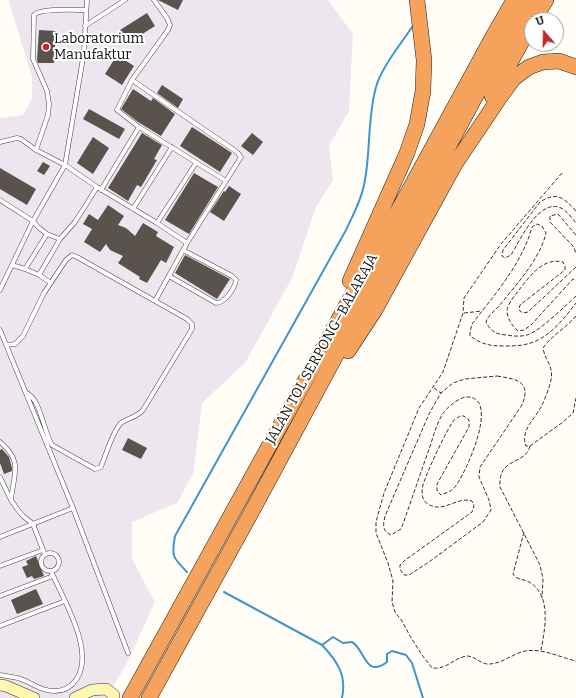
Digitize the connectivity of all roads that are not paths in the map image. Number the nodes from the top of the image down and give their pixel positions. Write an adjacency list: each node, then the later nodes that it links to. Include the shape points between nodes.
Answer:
1 (87, 0): 8 (lane)
2 (125, 0): 10 (lane)
3 (154, 0): 13 (lane, via 168,18 170,25)
4 (417, 0): 42 (highway, via 424,60 423,91 417,124 407,153)
5 (514, 0): 42 (highway, JALAN TOL SERPONG–BALARAJA)
6 (530, 0): 44 (highway, JALAN TOL SERPONG–BALARAJA, via 503,45)
7 (546, 0): 9 (highway)
8 (86, 10): 10 (lane); 17 (lane, via 45,11 36,12 34,15 33,59 50,104)
9 (539, 12)
10 (85, 26): 20 (lane, via 84,52)
11 (524, 36): 19 (highway)
12 (576, 67): 19 (highway, via 558,61 543,62 529,67 514,78)
13 (132, 80): 14 (lane, via 116,110); 21 (lane, via 240,154)
14 (139, 128): 16 (lane); 23 (lane)
15 (0, 142): 17 (lane, via 20,139)
16 (172, 147): 18 (lane); 25 (lane)
17 (36, 150): 20 (lane)
18 (196, 163): 21 (lane); 27 (lane)
19 (455, 164): 44 (highway, via 375,310)
20 (65, 165): 22 (lane); 26 (lane)
21 (226, 181): 30 (lane)
22 (97, 187): 23 (lane); 29 (lane, via 75,222)
23 (102, 190): 25 (lane)
24 (0, 200): 26 (lane)
25 (133, 209): 27 (lane)
26 (33, 220): 28 (lane); 32 (lane)
27 (157, 223): 30 (lane)
28 (47, 234): 29 (lane); 33 (lane)
29 (60, 239): 34 (lane)
30 (187, 243): 31 (lane)
31 (183, 250): 35 (lane); 35 (lane, via 232,276 236,280 234,285 218,304)
32 (12, 266): 33 (lane); 36 (lane)
33 (26, 269): 34 (lane)
34 (38, 275): 37 (lane)
35 (169, 276): 39 (lane)
36 (2, 282): 38 (lane)
37 (52, 283): 39 (lane, via 68,257 74,256); 41 (lane, via 34,310 22,336 15,344)
38 (0, 290)
39 (155, 301): 43 (lane, via 187,319 192,324 192,329 143,410 117,427 99,468 95,469 52,445 37,405 33,397)
40 (0, 330): 41 (lane)
41 (6, 345): 43 (lane)
42 (316, 361): 64 (highway, JALAN TOL SERPONG–BALARAJA)
43 (26, 393): 48 (lane)
44 (293, 435): 65 (highway, JALAN TOL SERPONG–BALARAJA)
45 (0, 442): 47 (lane, via 13,454 16,466)
46 (0, 477): 47 (lane)
47 (10, 500): 49 (lane)
48 (73, 508): 49 (lane); 58 (lane)
49 (33, 524): 50 (lane); 51 (lane)
50 (0, 537)
51 (43, 550): 52 (lane); 53 (lane)
52 (45, 555): 54 (lane, via 42,564); 54 (lane, via 54,554 59,561 59,565)
53 (0, 566)
54 (52, 573): 55 (lane); 56 (lane)
55 (0, 596)
56 (65, 601): 57 (lane); 59 (lane, via 82,646 83,662 74,683 54,692 43,690 18,678)
57 (0, 626)
58 (128, 653)
59 (0, 675)
60 (0, 685): 61 (street)
61 (34, 698)
62 (74, 698): 63 (street, via 92,690 106,689 114,695)
63 (113, 698)
64 (130, 698)
65 (149, 698)

